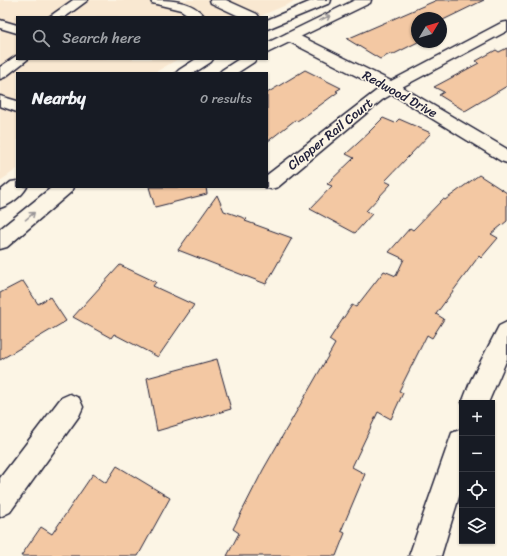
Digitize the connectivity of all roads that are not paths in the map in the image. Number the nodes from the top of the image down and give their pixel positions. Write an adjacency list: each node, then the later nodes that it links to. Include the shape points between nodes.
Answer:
1 (82, 0): 6 (street)
2 (157, 0): 7 (street, via 188,9)
3 (216, 0): 8 (street)
4 (325, 0): 10 (street)
5 (364, 0): 14 (street, one-way to 5)
6 (58, 16)
7 (197, 16)
8 (250, 16)
9 (0, 24): 13 (street)
10 (268, 25)
11 (268, 26): 14 (street, Redwood Drive)
12 (506, 26): 22 (street, Clapper Rail Court)
13 (16, 29)
14 (291, 37): 15 (street); 22 (street, Redwood Drive)
15 (268, 48)
16 (20, 60): 21 (street)
17 (204, 60): 19 (street)
18 (247, 60): 20 (street)
19 (186, 72)
20 (229, 72)
21 (0, 74)
22 (391, 87): 25 (street, Redwood Drive); 26 (street, Clapper Rail Court)
23 (0, 101): 24 (street)
24 (16, 107)
25 (507, 157)
26 (271, 182)
27 (17, 188): 29 (street)
28 (63, 188): 30 (street, one-way to 28)
29 (0, 201)
30 (0, 241)
31 (507, 333): 32 (street)
32 (476, 400)
33 (70, 407): 35 (street)
34 (459, 451): 36 (street)
35 (0, 502)
36 (425, 556)

